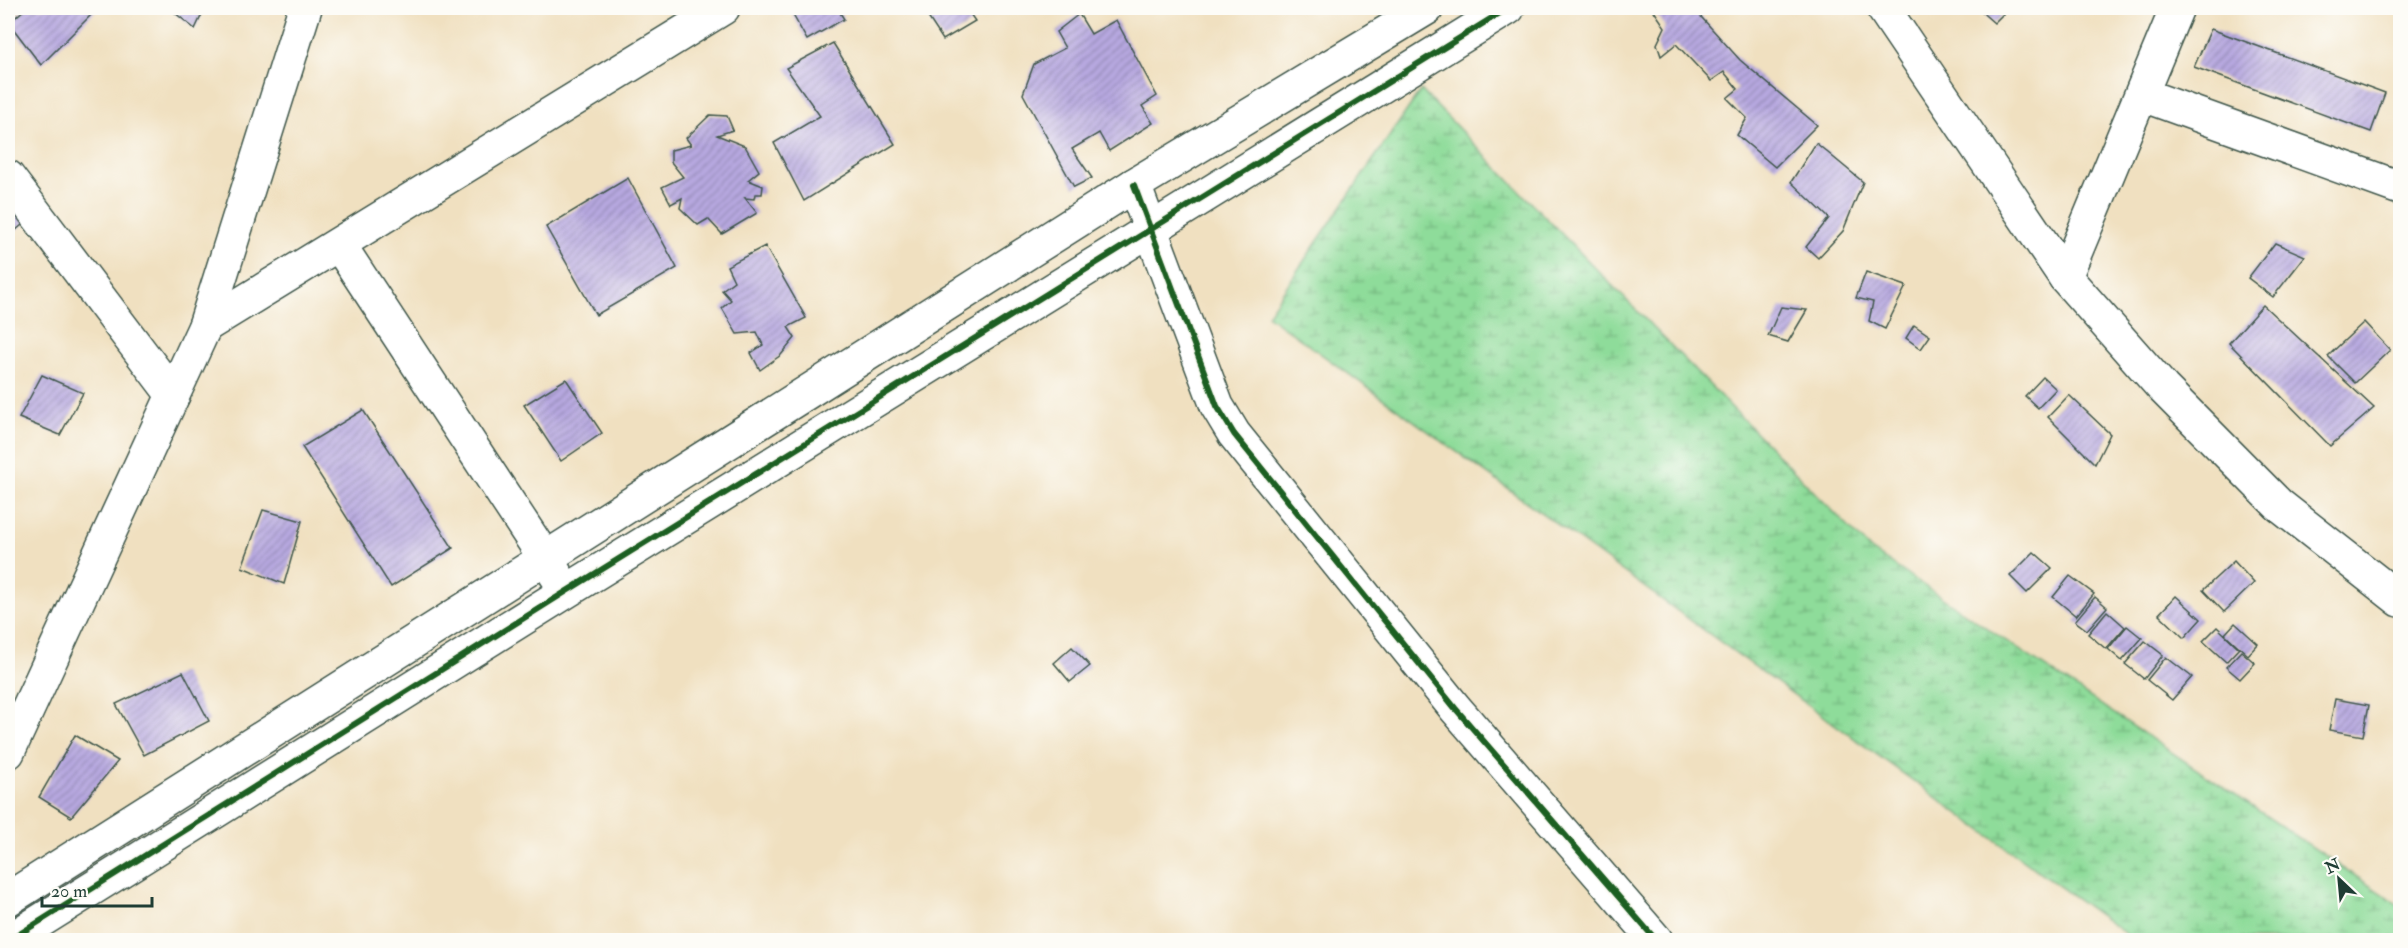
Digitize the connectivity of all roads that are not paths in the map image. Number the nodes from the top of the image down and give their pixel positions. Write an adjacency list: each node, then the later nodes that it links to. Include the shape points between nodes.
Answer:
1 (305, 8): 16 (street)
2 (723, 8): 14 (street)
3 (1427, 8): 11 (street)
4 (1434, 8): 8 (street)
5 (1508, 8): 8 (street)
6 (1883, 8): 15 (street)
7 (2177, 8): 9 (street)
8 (1455, 40): 13 (street)
9 (2143, 95): 12 (street); 15 (street)
10 (8, 177): 17 (street)
11 (1134, 185): 13 (street); 18 (street)
12 (2400, 188)
13 (1151, 230): 19 (street); 24 (street, via 1217,406 1234,434 1455,708)
14 (340, 246): 16 (street); 18 (street)
15 (2065, 277): 20 (street, via 2163,388 2279,505)
16 (205, 326): 17 (street)
17 (173, 395): 21 (street)
18 (545, 559): 19 (street); 22 (street)
19 (567, 591): 23 (street)
20 (2400, 600)
21 (8, 752)
22 (8, 898)
23 (10, 940)
24 (1656, 940)

